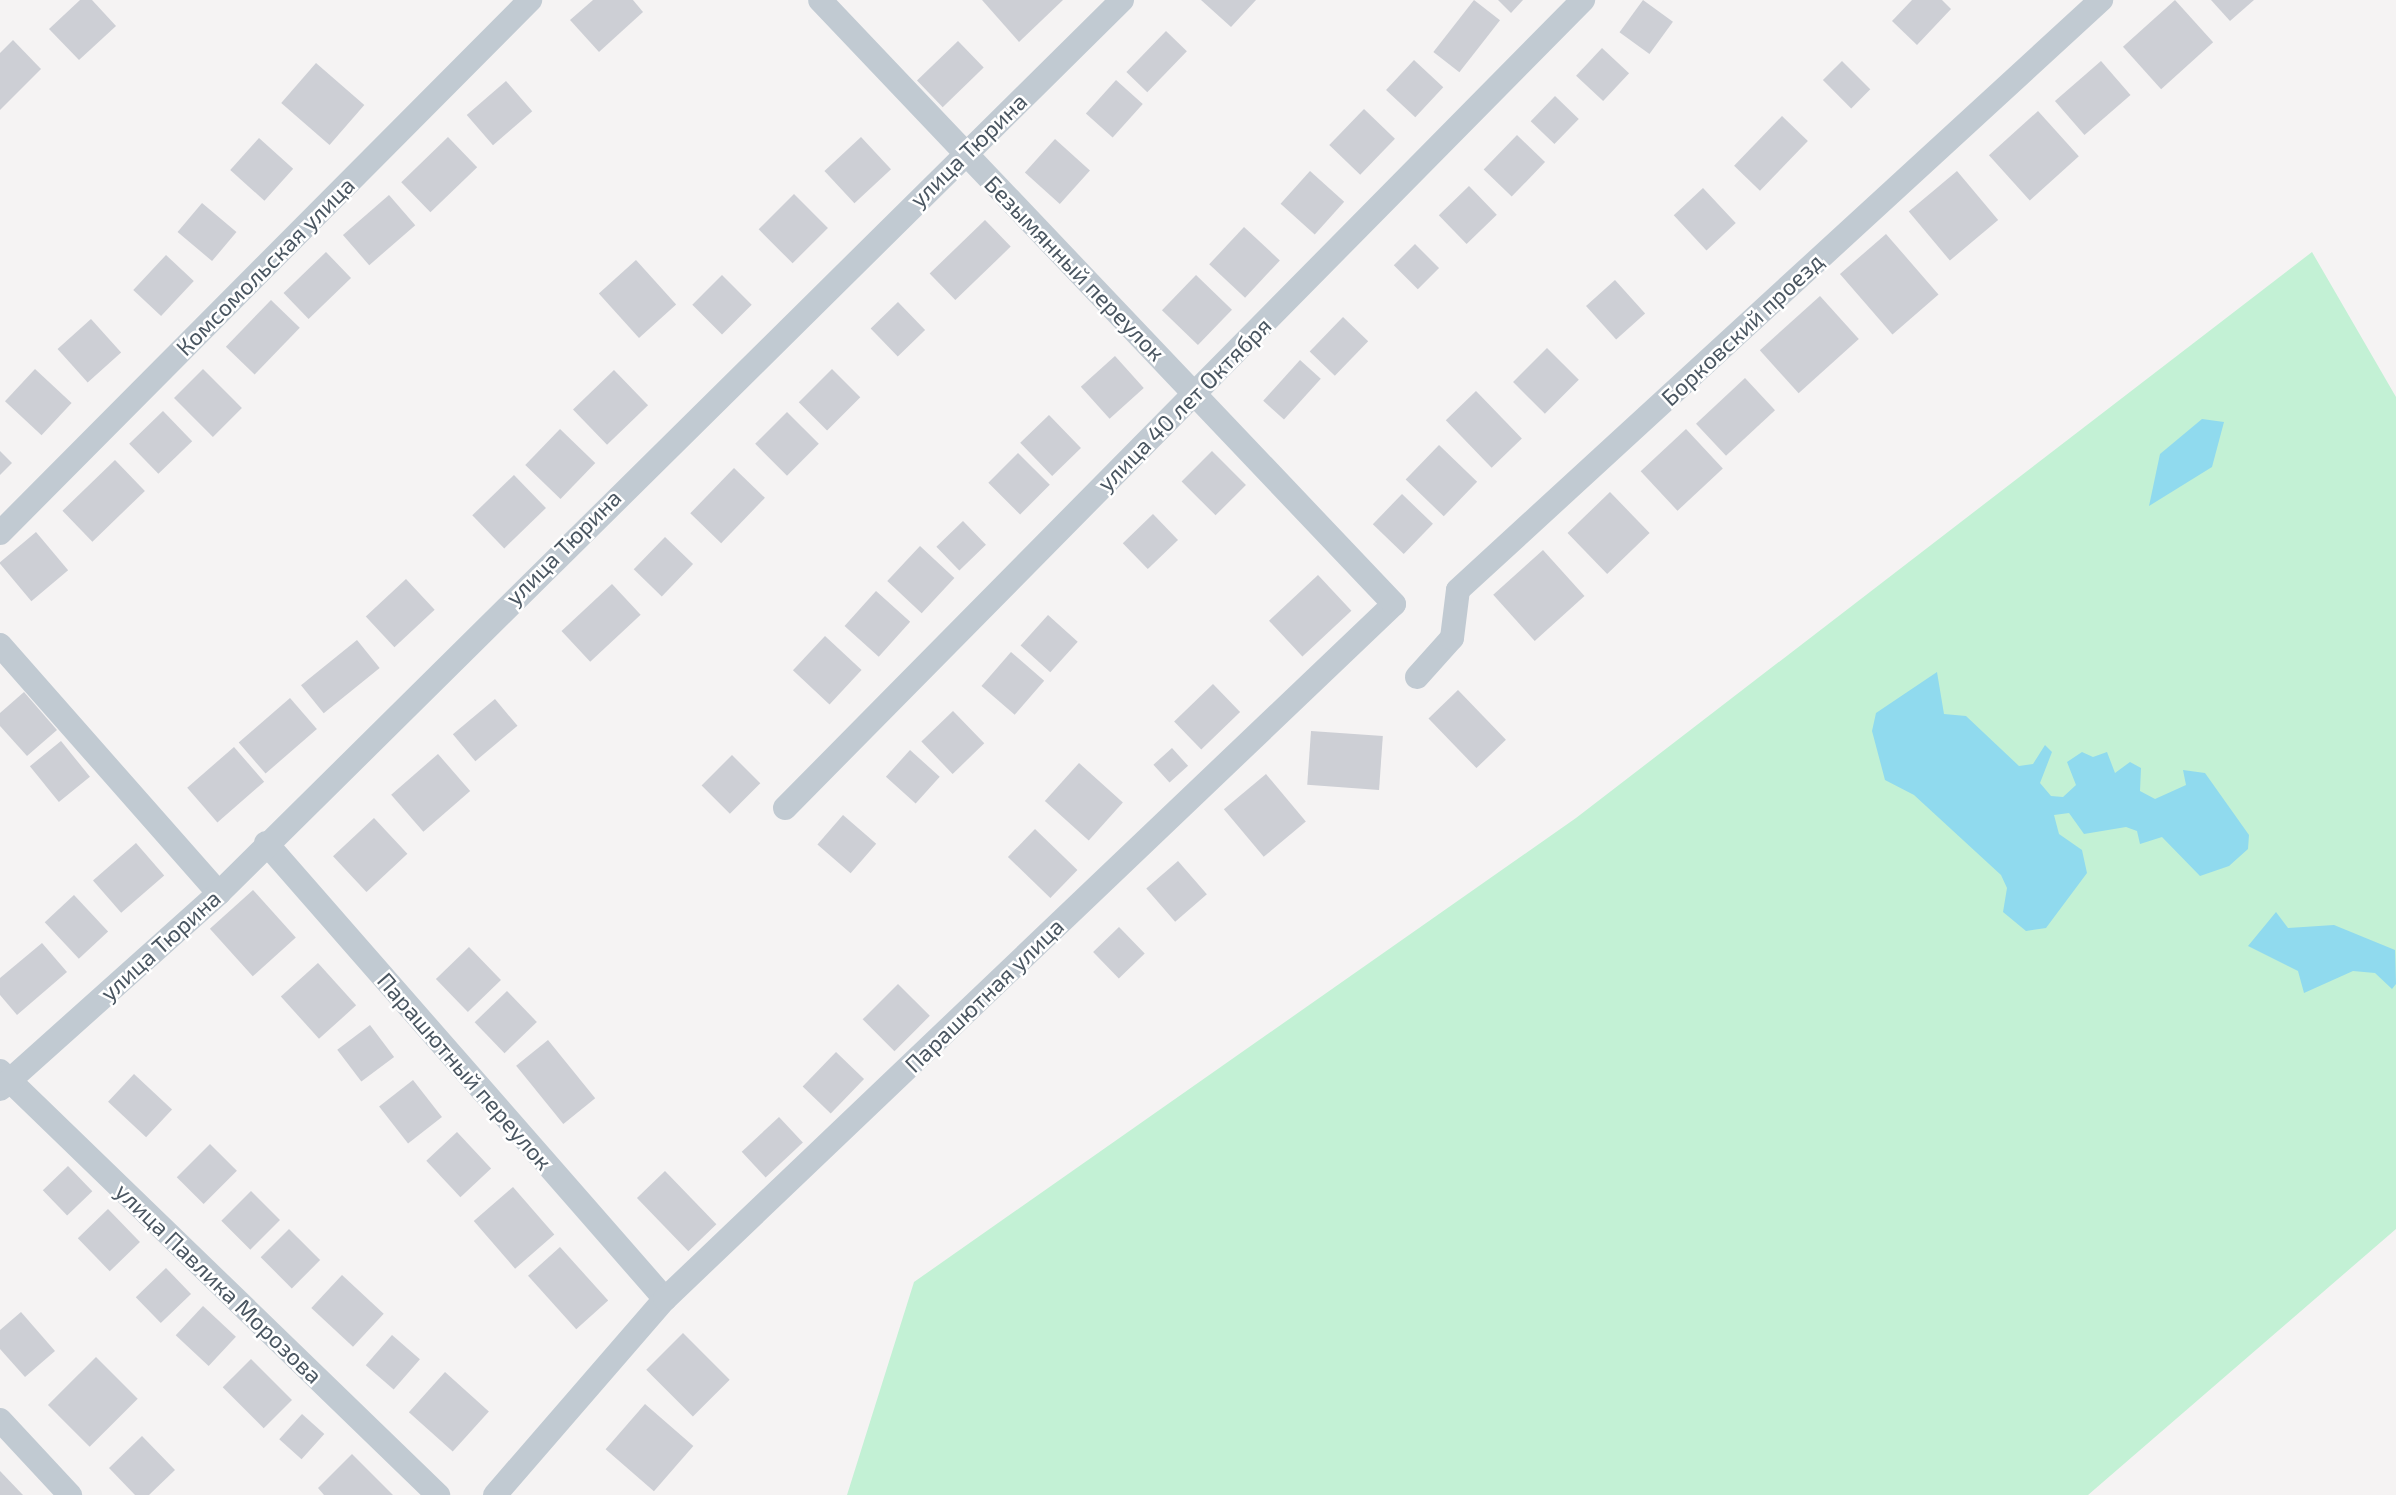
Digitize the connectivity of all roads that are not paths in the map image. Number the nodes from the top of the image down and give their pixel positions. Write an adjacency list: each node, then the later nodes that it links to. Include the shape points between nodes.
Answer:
1 (530, 0): 9 (street, Комсомольская улица)
2 (820, 0): 6 (street, Безымянный переулок)
3 (1122, 0): 6 (street, улица Тюрина)
4 (1583, 0): 7 (street, улица 40 лет Октября)
5 (2101, 0): 11 (street, Борковский проезд, via 1458,590 1452,638)
6 (965, 153): 7 (street, Безымянный переулок); 13 (street, улица Тюрина)
7 (1194, 393): 8 (street, Безымянный переулок); 12 (street, улица 40 лет Октября)
8 (1301, 507): 16 (street, Парашютная улица, via 1394,604)
9 (0, 533)
10 (0, 645): 14 (street)
11 (1417, 677)
12 (786, 808)
13 (266, 843): 14 (street, улица Тюрина); 16 (street, Парашютный переулок)
14 (219, 893): 15 (street, улица Тюрина)
15 (3, 1080): 19 (street, улица Павлика Морозова)
16 (665, 1299): 20 (street, Парашютная улица)
17 (0, 1420): 18 (street)
18 (70, 1495)
19 (438, 1495)
20 (495, 1495)

